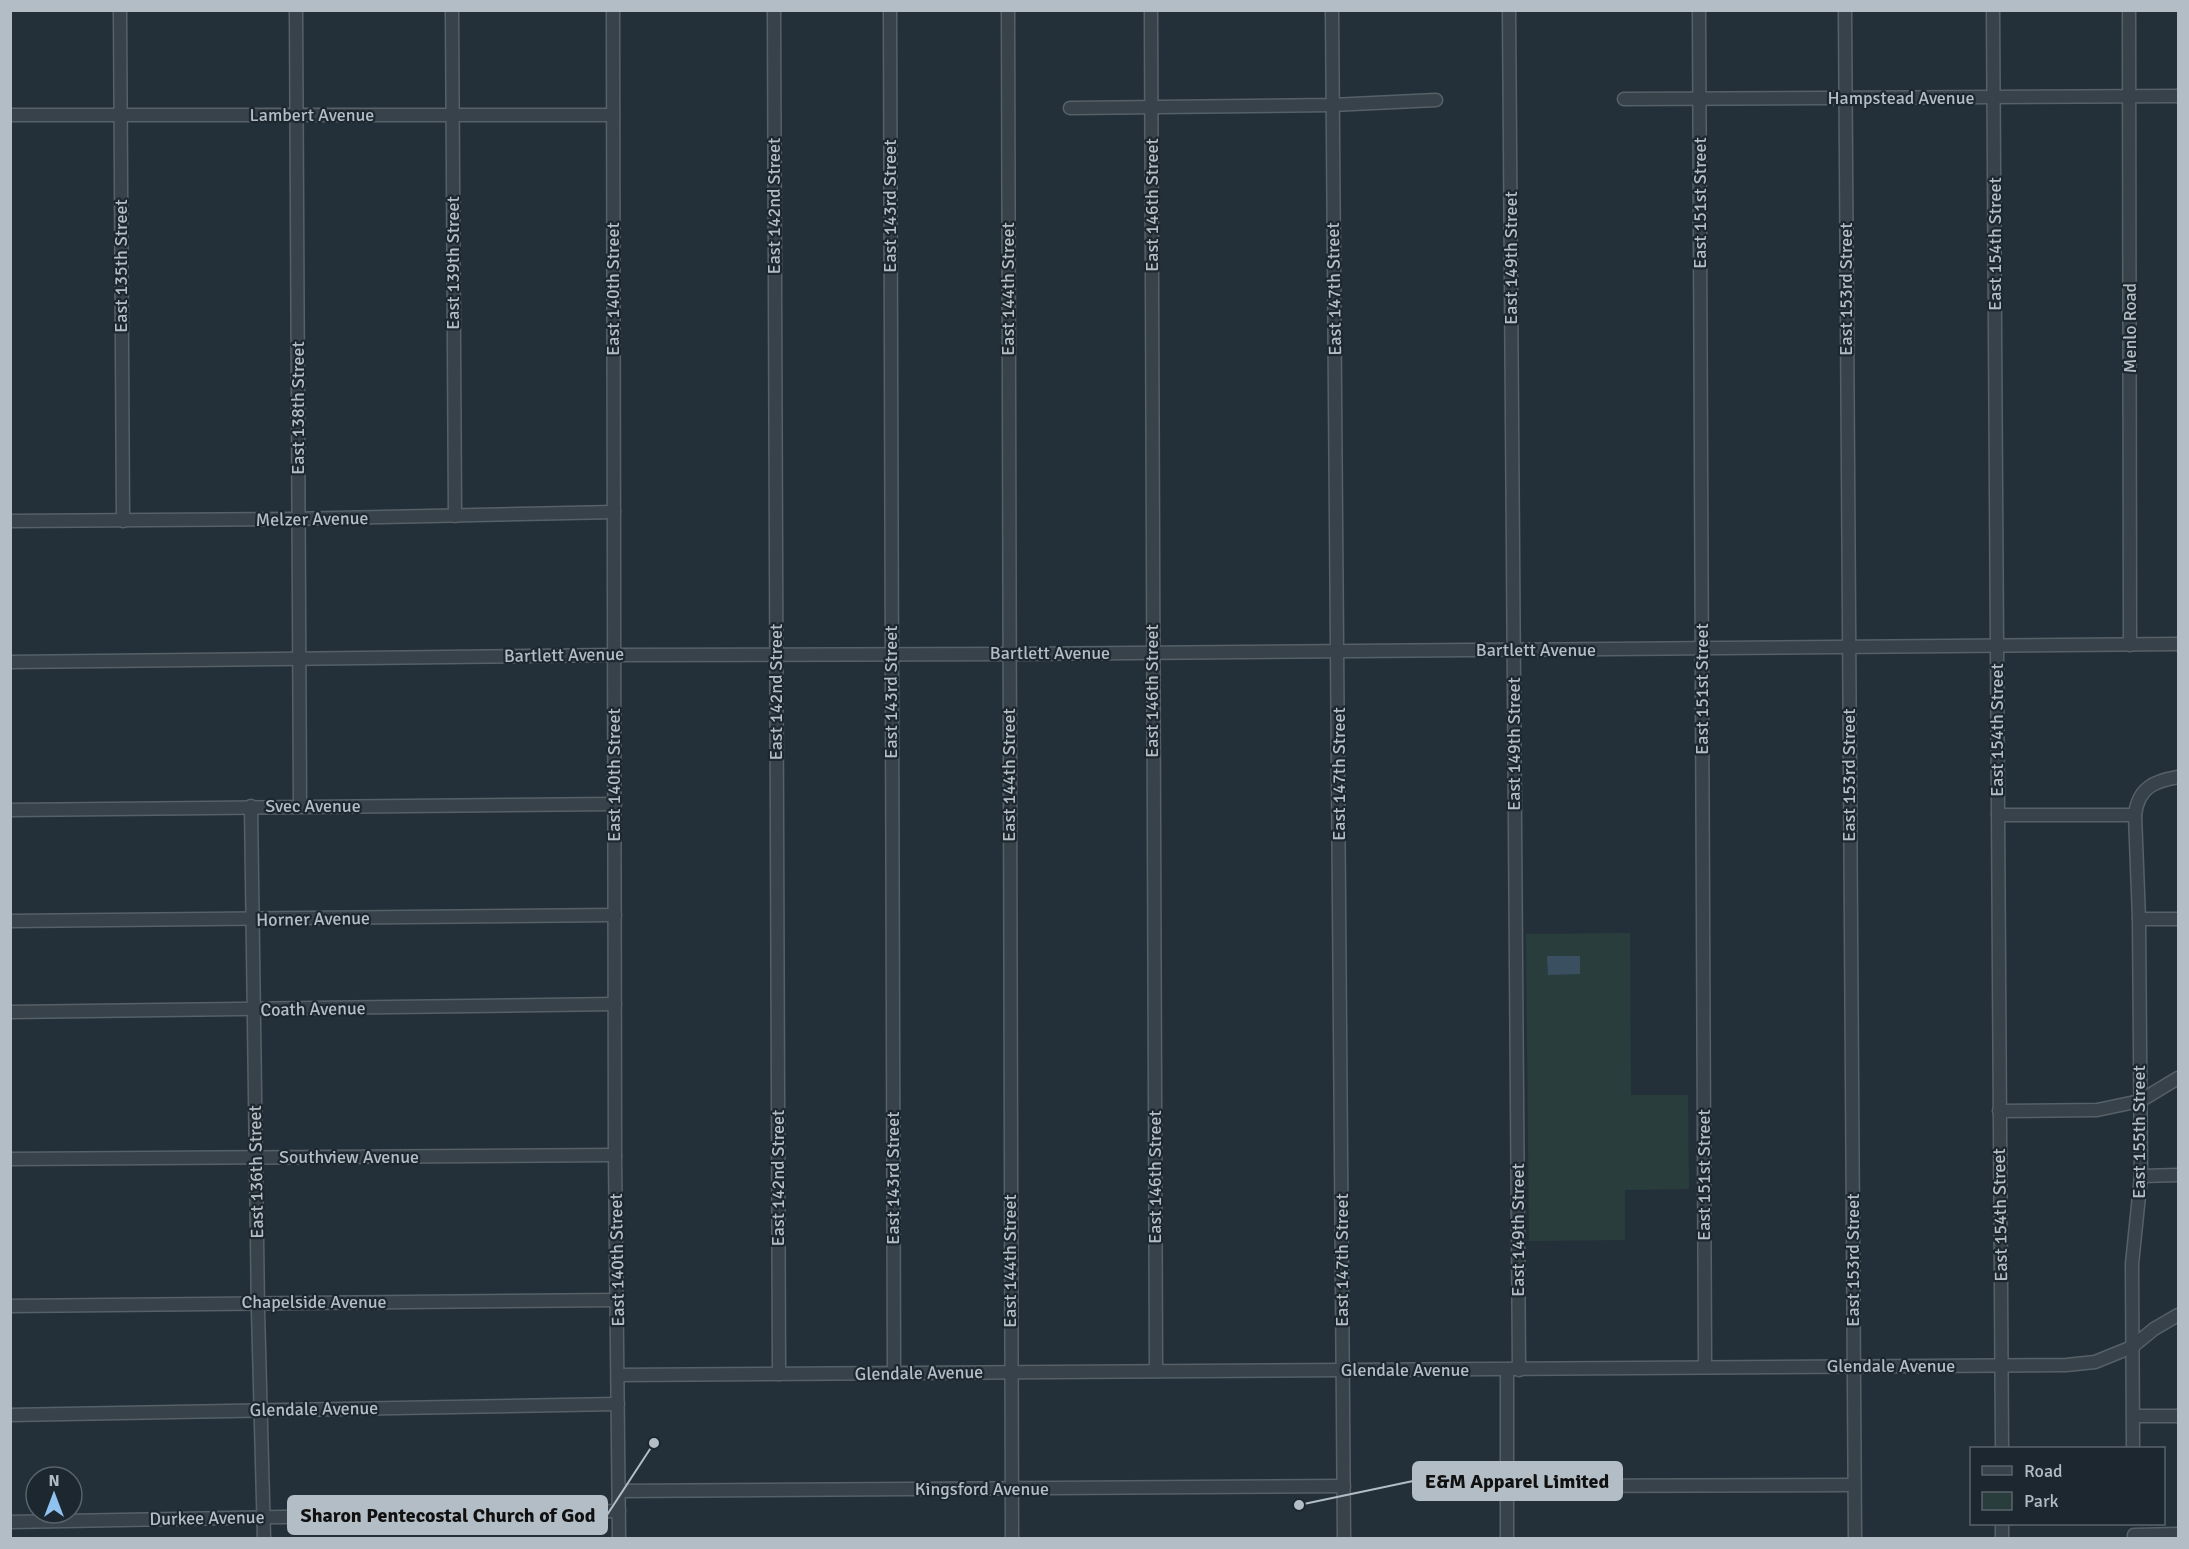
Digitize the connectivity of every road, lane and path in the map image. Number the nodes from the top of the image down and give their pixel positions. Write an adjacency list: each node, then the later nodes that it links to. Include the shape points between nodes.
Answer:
1 (120, 10): 27 (street, East 135th Street)
2 (297, 10): 25 (street, East 138th Street)
3 (452, 10): 28 (street, East 139th Street)
4 (613, 10): 29 (street, East 140th Street)
5 (774, 10): 43 (street, East 142nd Street)
6 (890, 10): 44 (street, East 143rd Street)
7 (1008, 10): 45 (street, East 144th Street)
8 (1151, 10): 24 (street, East 146th Street)
9 (1332, 10): 22 (street, East 147th Street)
10 (1509, 10): 40 (street, East 149th Street)
11 (1699, 10): 20 (street, East 151st Street)
12 (1845, 10): 17 (street, East 153rd Street)
13 (1993, 10): 18 (street, East 154th Street)
14 (2129, 10): 16 (street, Menlo Road)
15 (2178, 96): 16 (street, Hampstead Avenue)
16 (2129, 97): 18 (street, Hampstead Avenue); 36 (street, Menlo Road)
17 (1845, 98): 18 (street, Hampstead Avenue); 20 (street, Hampstead Avenue); 38 (street, East 153rd Street)
18 (1994, 98): 37 (street, East 154th Street)
19 (1624, 99): 20 (street, Hampstead Avenue)
20 (1700, 99): 39 (street, East 151st Street)
21 (1436, 100): 22 (street)
22 (1332, 105): 24 (street); 41 (street, East 147th Street)
23 (1070, 108): 24 (street)
24 (1152, 108): 42 (street, East 146th Street)
25 (296, 114): 27 (street, Lambert Avenue); 28 (street, Lambert Avenue); 32 (street, East 138th Street)
26 (10, 115): 27 (street, Lambert Avenue)
27 (120, 115): 34 (street, East 135th Street)
28 (452, 115): 29 (street, Lambert Avenue); 31 (street, East 139th Street)
29 (613, 115): 30 (street, East 140th Street)
30 (614, 512): 31 (street, Melzer Avenue); 46 (street, East 140th Street)
31 (455, 516): 32 (street, Melzer Avenue)
32 (299, 519): 34 (street, Melzer Avenue); 47 (street, East 138th Street)
33 (10, 521): 34 (street, Melzer Avenue)
34 (123, 521)
35 (2178, 644): 36 (street, Bartlett Avenue)
36 (2130, 645): 37 (street, Bartlett Avenue)
37 (1997, 646): 38 (street, Bartlett Avenue); 54 (street, East 154th Street)
38 (1848, 647): 39 (street, Bartlett Avenue); 78 (street, East 153rd Street)
39 (1702, 648): 40 (street, Bartlett Avenue); 79 (street, East 151st Street)
40 (1513, 650): 41 (street, Bartlett Avenue); 81 (street, East 149th Street)
41 (1338, 651): 42 (street, Bartlett Avenue); 80 (street, East 147th Street)
42 (1152, 652): 45 (street, Bartlett Avenue); 83 (street, East 146th Street)
43 (776, 654): 44 (street, Bartlett Avenue); 46 (street, Bartlett Avenue); 85 (street, East 142nd Street)
44 (891, 654): 45 (street, Bartlett Avenue); 84 (street, East 143rd Street)
45 (1009, 654): 82 (street, East 144th Street)
46 (614, 655): 47 (street, Bartlett Avenue); 50 (street, East 140th Street)
47 (300, 658): 48 (street, Bartlett Avenue); 52 (street, East 138th Street)
48 (10, 662)
49 (2178, 777): 55 (street, via 2147,788 2136,802)
50 (615, 804): 52 (street, Svec Avenue); 56 (street, East 140th Street)
51 (251, 806): 52 (street, Svec Avenue); 53 (street, Svec Avenue); 59 (street, East 136th Street)
52 (300, 806)
53 (10, 810)
54 (1998, 815): 55 (street); 66 (street, East 154th Street)
55 (2135, 815): 57 (street, East 155th Street)
56 (615, 915): 59 (street, Horner Avenue); 61 (street, East 140th Street)
57 (2139, 919): 58 (street); 65 (street, East 155th Street)
58 (2178, 919)
59 (253, 920): 60 (street, Horner Avenue); 62 (street, East 136th Street)
60 (10, 921)
61 (615, 1004): 62 (street, Coath Avenue); 67 (street, East 140th Street)
62 (254, 1010): 63 (street, Coath Avenue); 68 (street, East 136th Street)
63 (10, 1012)
64 (2178, 1078): 65 (street)
65 (2140, 1101): 66 (street, via 2097,1110); 71 (street, East 155th Street)
66 (1999, 1111): 77 (street, East 154th Street)
67 (615, 1155): 68 (street, Southview Avenue); 72 (street, East 140th Street)
68 (257, 1157): 69 (street, Southview Avenue); 73 (street, East 136th Street)
69 (10, 1159)
70 (2178, 1175): 71 (street)
71 (2141, 1176): 76 (street, East 155th Street, via 2132,1264)
72 (618, 1300): 73 (street, Chapelside Avenue); 86 (street, East 140th Street)
73 (258, 1303): 74 (street, Chapelside Avenue); 88 (street, East 136th Street)
74 (10, 1306)
75 (2178, 1315): 76 (street, Glendale Avenue)
76 (2132, 1347): 77 (street, Glendale Avenue, via 2095,1362); 90 (street, East 155th Street)
77 (2002, 1365): 78 (street, Glendale Avenue); 92 (street, East 154th Street)
78 (1854, 1366): 79 (street, Glendale Avenue); 94 (street, East 153rd Street)
79 (1705, 1367): 81 (street, Glendale Avenue)
80 (1343, 1370): 81 (street, Glendale Avenue); 83 (street, Glendale Avenue); 95 (street, East 147th Street)
81 (1513, 1370): 96 (street, East 149th Street)
82 (1011, 1371): 83 (street, Glendale Avenue); 84 (street, Glendale Avenue); 97 (street, East 144th Street)
83 (1156, 1371)
84 (894, 1373): 85 (street, Glendale Avenue)
85 (779, 1374): 86 (street, Glendale Avenue)
86 (618, 1375): 87 (street, East 140th Street)
87 (618, 1404): 88 (street, Glendale Avenue); 98 (street, East 140th Street)
88 (260, 1410): 89 (street, Glendale Avenue); 100 (street, East 136th Street)
89 (10, 1415)
90 (2133, 1416): 91 (street); 93 (street, East 155th Street)
91 (2178, 1416)
92 (2002, 1447)
93 (2133, 1447)
94 (1854, 1485): 96 (street); 109 (street, East 153rd Street)
95 (1344, 1486): 97 (street, Kingsford Avenue); 107 (street, East 147th Street)
96 (1507, 1486): 108 (street, East 149th Street)
97 (1012, 1489): 98 (street, Kingsford Avenue); 106 (street, East 144th Street)
98 (619, 1491): 99 (street, East 140th Street)
99 (619, 1511): 100 (street, Durkee Avenue); 105 (street, East 140th Street)
100 (262, 1517): 101 (street, Durkee Avenue); 104 (street, East 136th Street)
101 (10, 1522)
102 (2134, 1532): 103 (street)
103 (2178, 1534)
104 (264, 1539)
105 (619, 1539)
106 (1012, 1539)
107 (1344, 1539)
108 (1507, 1539)
109 (1855, 1539)

